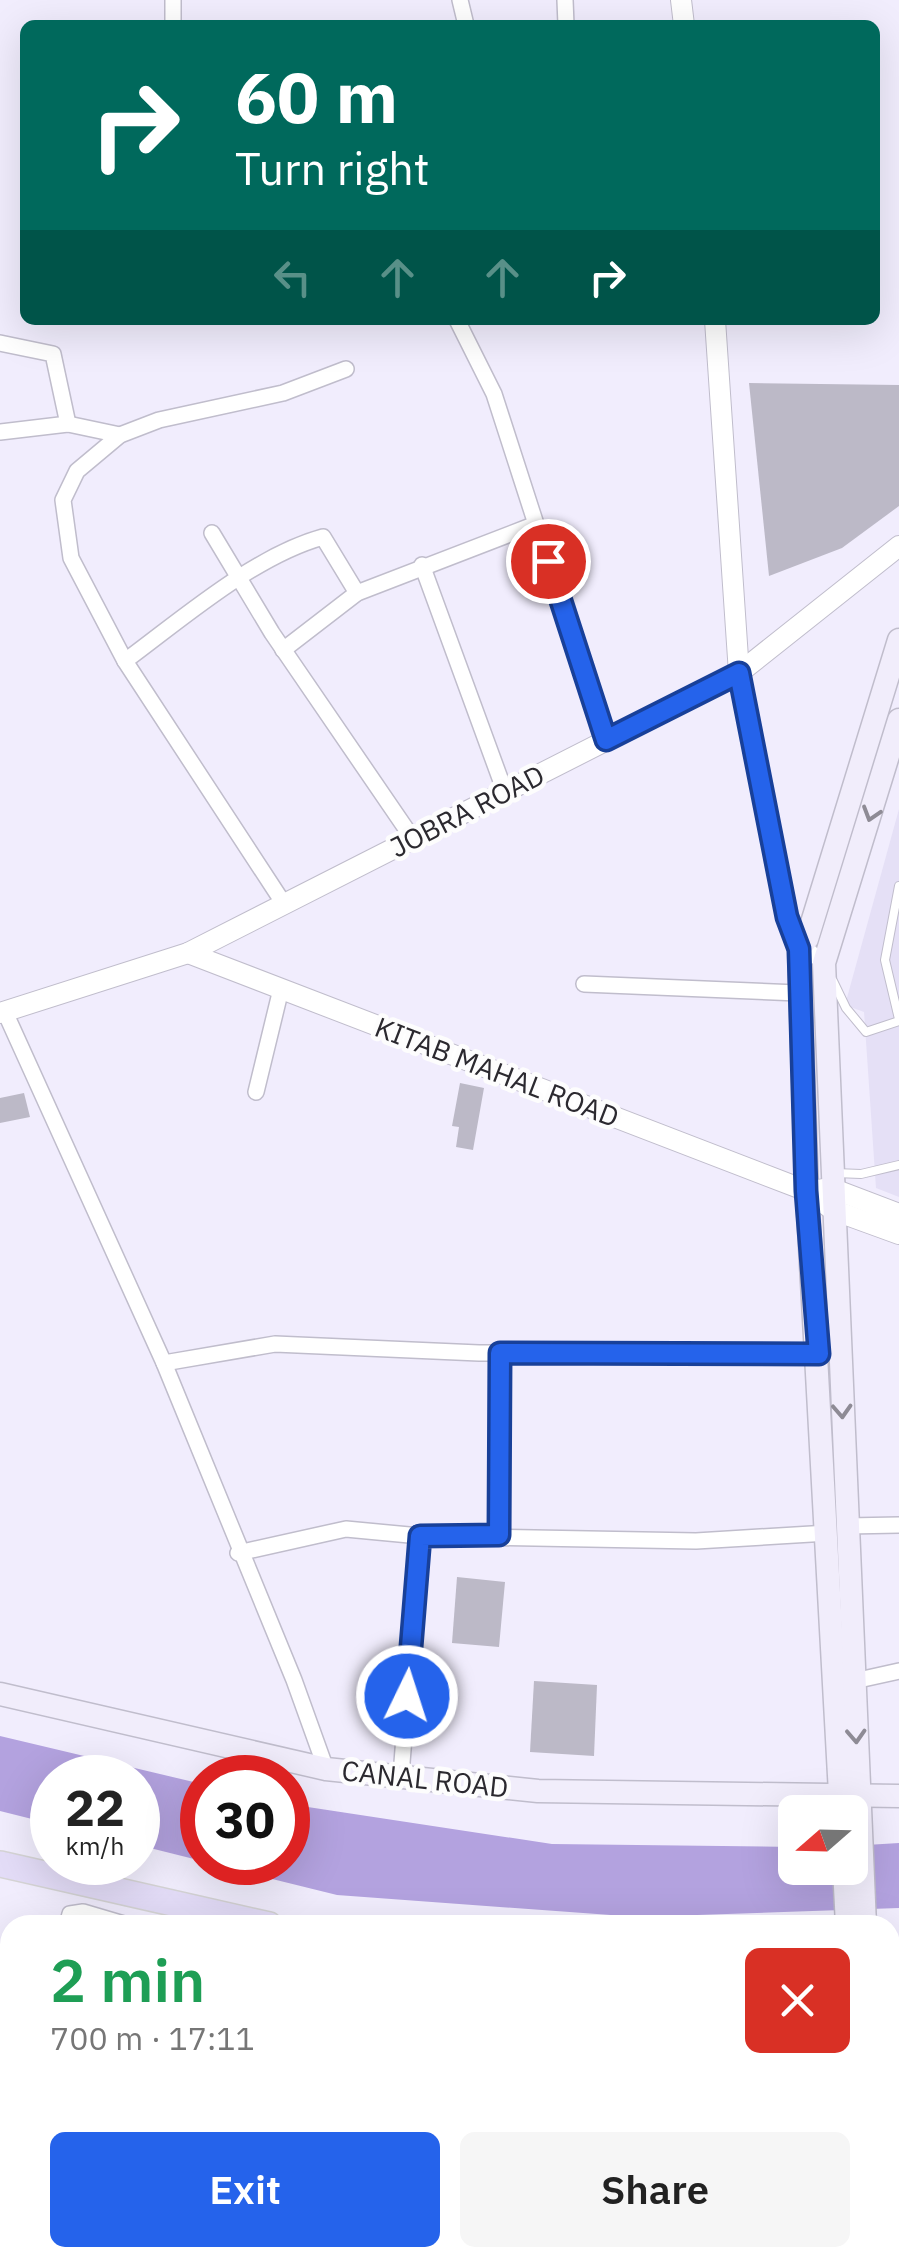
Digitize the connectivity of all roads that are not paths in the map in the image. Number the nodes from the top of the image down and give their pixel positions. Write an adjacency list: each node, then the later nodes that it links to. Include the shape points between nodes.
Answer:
1 (460, 325): 8 (street, via 494,394)
2 (715, 325): 17 (street)
3 (0, 343): 5 (street, via 53,354)
4 (346, 368): 7 (street, via 283,393)
5 (68, 424): 6 (street); 7 (street)
6 (0, 432)
7 (120, 435): 16 (street, via 77,471 63,500 63,520 70,558)
8 (536, 524): 11 (street); 19 (street)
9 (212, 533): 12 (street)
10 (899, 546): 17 (street, JOBRA ROAD)
11 (422, 565): 13 (street); 20 (street)
12 (240, 580): 13 (street, via 323,537); 15 (street); 16 (street)
13 (357, 593): 15 (street)
14 (899, 640): 24 (main road)
15 (283, 650): 21 (street)
16 (124, 661): 23 (street)
17 (739, 673): 19 (street, JOBRA ROAD); 24 (street)
18 (899, 720): 26 (main road, one-way to 26)
19 (606, 740): 20 (street, JOBRA ROAD)
20 (504, 792): 21 (street, JOBRA ROAD)
21 (413, 838): 23 (street, JOBRA ROAD)
22 (899, 886): 31 (lane, via 885,960)
23 (284, 904): 25 (street, JOBRA ROAD)
24 (799, 949): 26 (street); 29 (main road)
25 (188, 954): 28 (street, KITAB MAHAL ROAD); 30 (street, JOBRA ROAD)
26 (824, 963): 31 (lane, via 866,1032); 34 (main road)
27 (584, 984): 29 (street)
28 (281, 989): 32 (street); 35 (street, KITAB MAHAL ROAD)
29 (798, 993): 35 (main road)
30 (2, 1012): 40 (street)
31 (899, 1020)
32 (256, 1092)
33 (899, 1165): 34 (lane)
34 (832, 1190): 35 (street, KITAB MAHAL ROAD); 36 (street); 37 (street); 42 (main road, one-way to 42)
35 (806, 1191): 39 (main road)
36 (899, 1214)
37 (899, 1234)
38 (500, 1353): 39 (street); 40 (street, via 275,1344); 43 (street)
39 (819, 1354): 42 (main road)
40 (164, 1364): 45 (street)
41 (899, 1525): 42 (street)
42 (838, 1529): 43 (street, via 696,1541); 47 (main road); 51 (main road)
43 (499, 1535): 44 (street)
44 (420, 1536): 45 (street, via 346,1528); 50 (street)
45 (238, 1552): 49 (street)
46 (899, 1670): 47 (street)
47 (854, 1680): 52 (main road, one-way to 52)
48 (0, 1694): 49 (main road, CANAL ROAD)
49 (326, 1768): 50 (main road, CANAL ROAD)
50 (401, 1775): 55 (main road, CANAL ROAD, via 538,1791)
51 (848, 1795)
52 (848, 1795)
53 (899, 1796): 54 (main road, CANAL ROAD)
54 (868, 1801)
55 (778, 1802)
56 (0, 1864): 59 (main road)
57 (845, 1885): 60 (main road)
58 (859, 1885): 61 (main road)
59 (225, 1915)
60 (846, 1915)
61 (864, 1915)

